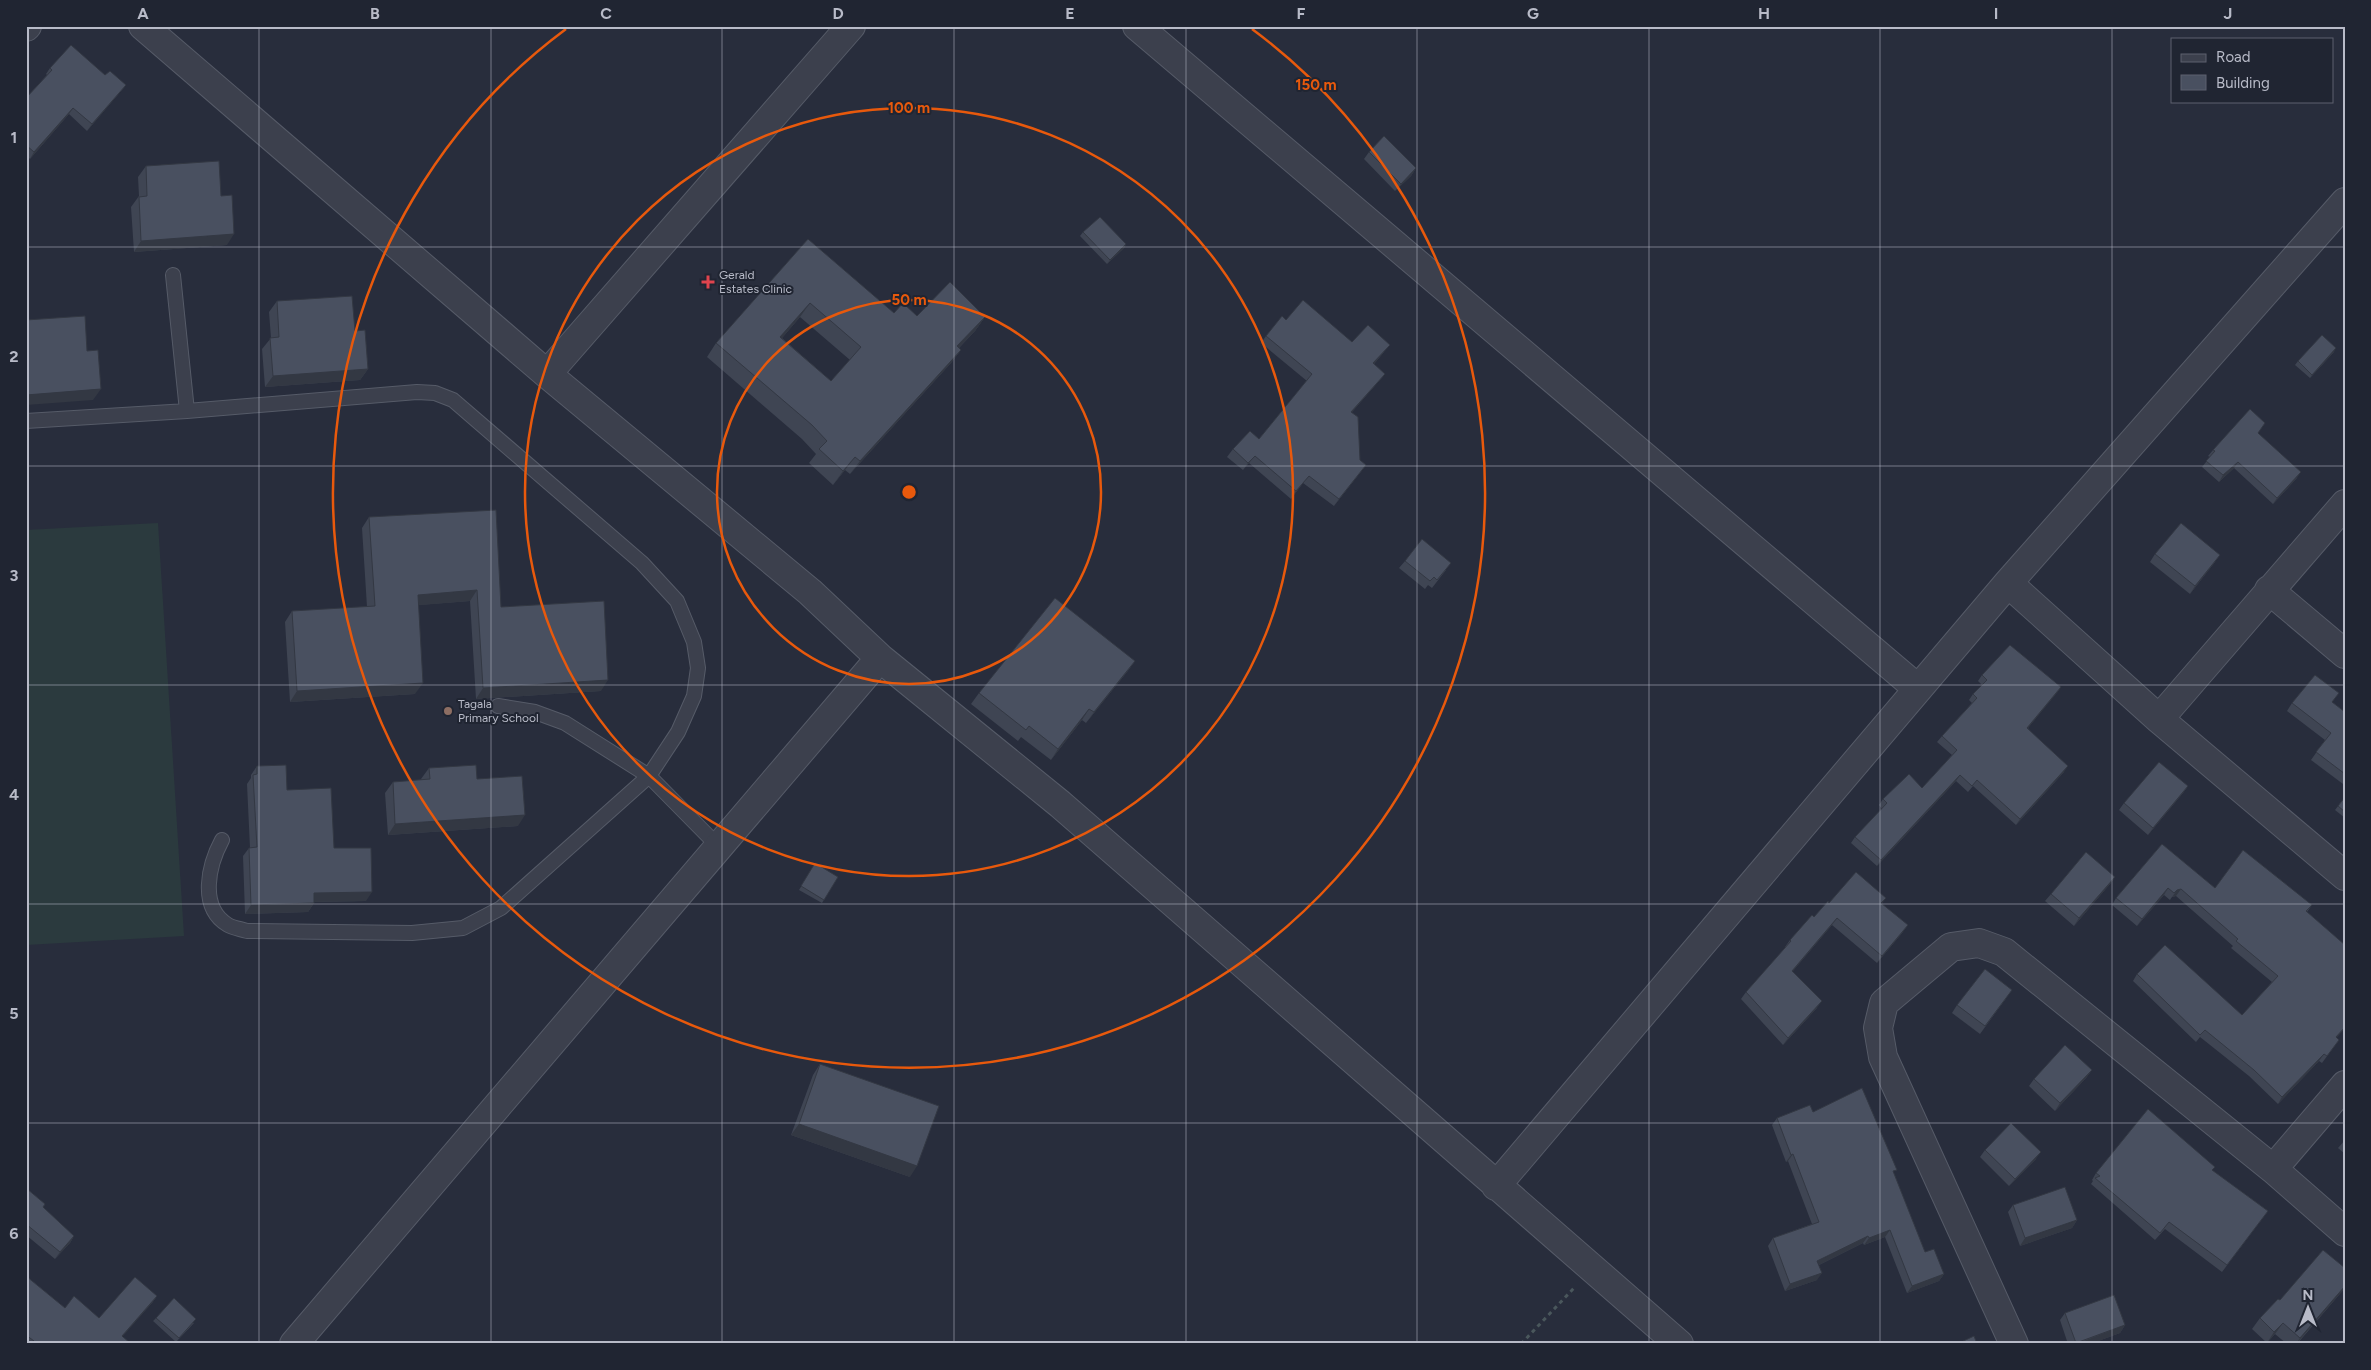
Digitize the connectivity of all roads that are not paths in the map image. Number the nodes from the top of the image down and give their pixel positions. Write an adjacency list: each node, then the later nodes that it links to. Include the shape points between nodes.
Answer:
1 (143, 26): 6 (street)
2 (851, 26): 6 (street)
3 (1137, 26): 14 (street)
4 (2345, 202): 10 (street)
5 (173, 275): 7 (lane)
6 (547, 374): 13 (street, via 810,592)
7 (187, 411): 8 (lane); 17 (lane, via 417,392 435,393 453,400 642,563 676,600 694,642 698,668 694,696 678,732)
8 (26, 421)
9 (2345, 504): 11 (street)
10 (2008, 583): 14 (street); 16 (street)
11 (2269, 590): 12 (street); 16 (street)
12 (2345, 654)
13 (880, 658): 19 (street); 23 (street, via 1060,804)
14 (1917, 688): 23 (street)
15 (498, 706): 17 (lane, via 535,712 564,723)
16 (2159, 719): 20 (street)
17 (649, 776): 18 (lane, via 501,908 463,928 412,933 246,931 227,925 214,909 208,888 214,854); 19 (lane)
18 (222, 840)
19 (718, 846): 25 (street)
20 (2345, 876)
21 (2345, 1085): 22 (street)
22 (2273, 1170): 24 (street); 27 (street, via 2004,952 1979,943 1950,947 1884,1003 1878,1028 1883,1057)
23 (1496, 1186): 26 (street)
24 (2345, 1232)
25 (294, 1344)
26 (1679, 1344)
27 (2014, 1344)

